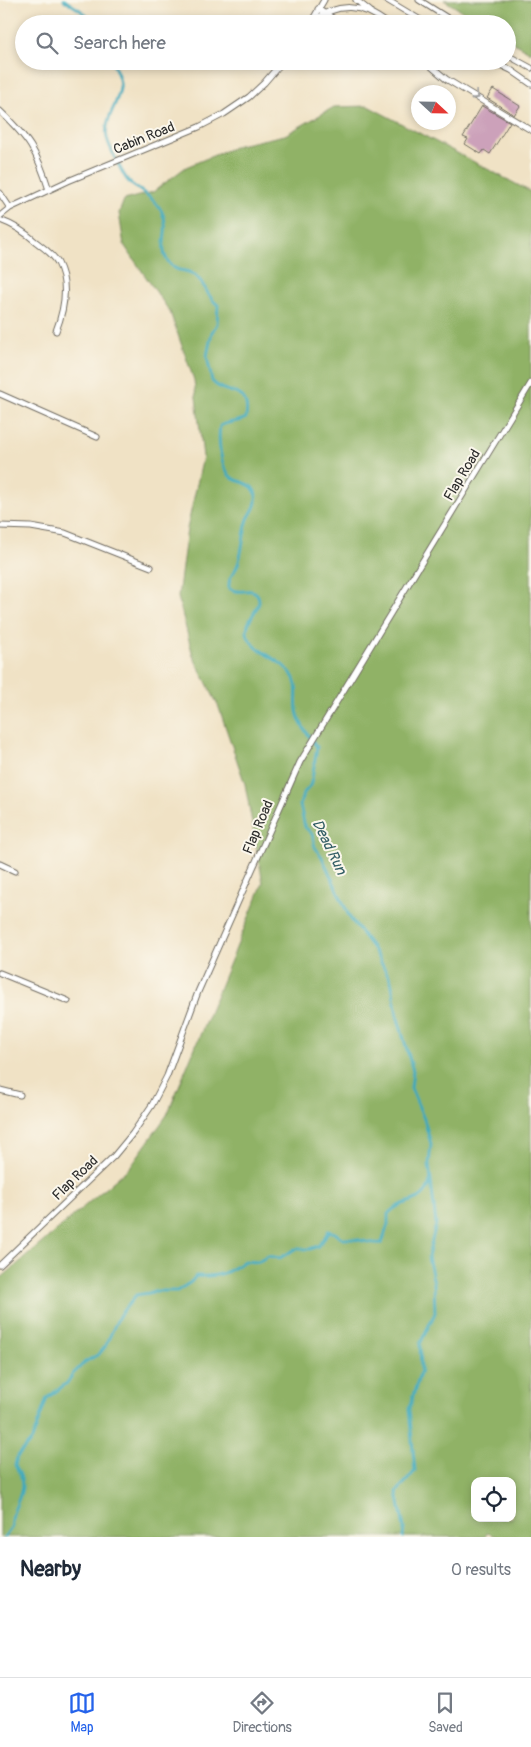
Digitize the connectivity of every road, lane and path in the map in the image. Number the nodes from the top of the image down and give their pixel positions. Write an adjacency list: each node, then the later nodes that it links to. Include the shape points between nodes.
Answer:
1 (324, 0): 5 (lane)
2 (356, 0): 7 (lane)
3 (387, 0): 12 (lane)
4 (419, 0): 13 (lane)
5 (318, 9): 6 (lane); 8 (lane)
6 (324, 13): 7 (lane, via 339,8 358,8); 9 (lane); 10 (lane)
7 (373, 13): 11 (lane)
8 (315, 15)
9 (321, 15)
10 (327, 15)
11 (376, 15)
12 (412, 15)
13 (443, 15)
14 (516, 60): 15 (lane)
15 (531, 68)
16 (275, 70): 22 (lane, Cabin Road, via 249,97 224,114)
17 (436, 70): 21 (lane, one-way to 21)
18 (511, 70): 19 (lane)
19 (531, 84)
20 (0, 111): 22 (lane, via 33,148)
21 (531, 130)
22 (49, 190): 24 (lane, Cabin Road)
23 (0, 193): 24 (lane)
24 (10, 208): 25 (lane, Cabin Road)
25 (0, 216)
26 (0, 220): 27 (lane, via 28,234 57,262 64,296)
27 (56, 331)
28 (531, 383): 39 (lane, Flap Road, via 308,746 198,992 167,1076 152,1104 114,1156)
29 (0, 394): 30 (lane)
30 (97, 437)
31 (0, 526): 32 (lane, via 66,533)
32 (151, 566)
33 (0, 864): 34 (lane)
34 (15, 871)
35 (0, 973): 36 (lane)
36 (68, 1001)
37 (0, 1090): 38 (lane)
38 (20, 1096)
39 (0, 1265)

